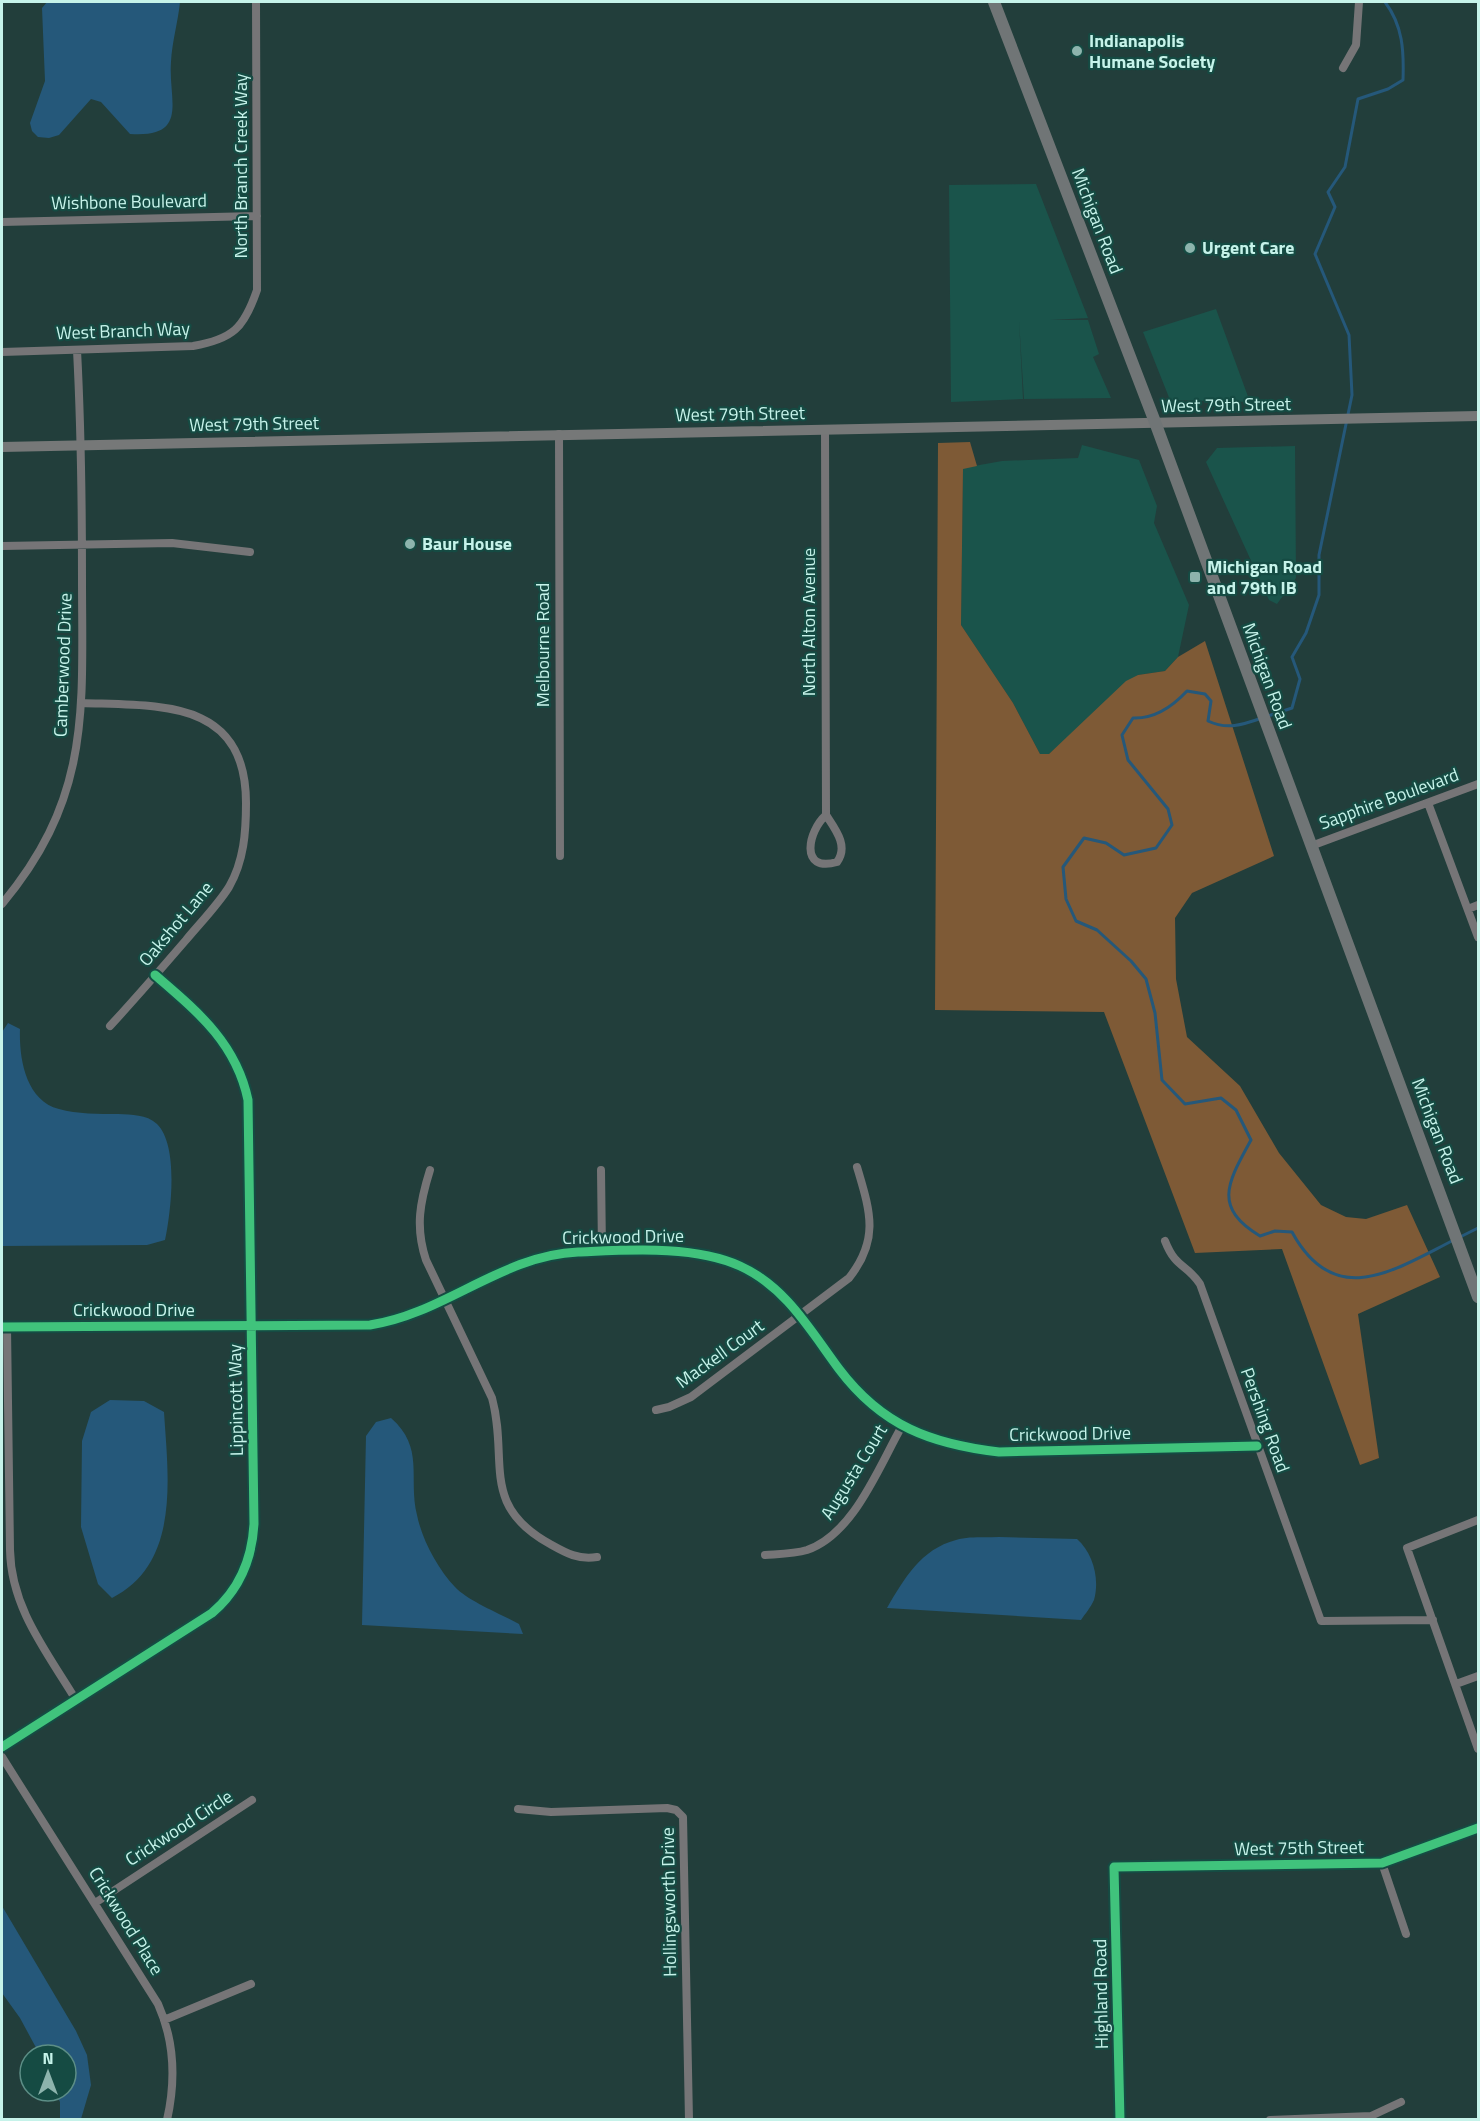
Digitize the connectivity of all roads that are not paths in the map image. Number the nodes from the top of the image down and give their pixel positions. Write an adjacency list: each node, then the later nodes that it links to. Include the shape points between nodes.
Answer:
1 (256, 2): 5 (street, North Branch Creek Way)
2 (994, 2): 11 (main road, Michigan Road)
3 (1359, 2): 4 (street, via 1356,45)
4 (1343, 68)
5 (257, 216): 6 (street, Wishbone Boulevard); 7 (street, North Branch Creek Way, via 257,290)
6 (2, 222)
7 (241, 326): 8 (street, West Branch Way, via 219,341 193,346)
8 (77, 350): 9 (street, West Branch Way); 14 (street, Camberwood Drive)
9 (2, 352)
10 (1479, 416): 11 (main road, West 79th Street)
11 (1155, 422): 12 (main road, West 79th Street); 23 (main road, Michigan Road)
12 (825, 429): 13 (main road, West 79th Street); 22 (street, North Alton Avenue)
13 (560, 434): 14 (main road, West 79th Street); 24 (street, Melbourne Road)
14 (82, 444): 15 (main road, West 79th Street); 16 (street, Camberwood Drive)
15 (2, 447)
16 (82, 545): 17 (street); 18 (street, via 172,543); 19 (street, Camberwood Drive)
17 (2, 546)
18 (250, 552)
19 (82, 703): 25 (street, Camberwood Drive, via 76,757 55,822); 29 (street, Oakshot Lane, via 153,705 190,714 220,729 238,751 245,768 246,833 235,873 216,904)
20 (1479, 784): 21 (street, Sapphire Boulevard)
21 (1428, 803): 23 (street, Sapphire Boulevard); 27 (street)
22 (826, 815): 22 (street, North Alton Avenue, via 842,849 837,862 829,864 813,859 810,849 818,823)
23 (1311, 846): 36 (main road, Michigan Road)
24 (560, 856)
25 (2, 904)
26 (1479, 905): 27 (street)
27 (1468, 909): 28 (street)
28 (1479, 937)
29 (155, 975): 30 (street, Oakshot Lane); 39 (street, Lippincott Way, via 216,1030 234,1057 245,1087 250,1118)
30 (111, 1026)
31 (857, 1167): 38 (street, Mackell Court, via 870,1211 866,1249 849,1278)
32 (430, 1170): 37 (street, via 420,1204 419,1236)
33 (602, 1170): 35 (street)
34 (1165, 1241): 43 (street, Pershing Road, via 1174,1261 1200,1284)
35 (602, 1251): 37 (street, Crickwood Drive, via 537,1258); 38 (street, Crickwood Drive, via 714,1256 755,1274 781,1293)
36 (1479, 1297)
37 (445, 1300): 39 (street, Crickwood Drive, via 414,1315 370,1325); 46 (street, via 492,1398 498,1423 500,1481 513,1512 535,1535 566,1553 581,1558)
38 (800, 1315): 41 (street, Mackell Court, via 691,1397); 42 (street, Crickwood Drive, via 850,1382)
39 (252, 1326): 40 (street, Crickwood Drive); 50 (street, Lippincott Way, via 254,1524 245,1569 228,1596 208,1615)
40 (4, 1327): 50 (street, via 12,1579 21,1611)
41 (656, 1410)
42 (902, 1426): 43 (street, Crickwood Drive, via 950,1445 999,1452); 45 (street, Augusta Court, via 852,1514 834,1535 805,1551)
43 (1257, 1446): 47 (street, Pershing Road, via 1322,1621)
44 (1479, 1520): 47 (street, via 1407,1548)
45 (765, 1555)
46 (597, 1557)
47 (1433, 1620): 49 (street)
48 (1479, 1676): 49 (street)
49 (1456, 1684): 52 (street)
50 (76, 1700): 51 (street, Lippincott Way)
51 (2, 1747)
52 (1479, 1749)
53 (2, 1757): 59 (street, Crickwood Place)
54 (252, 1800): 59 (street, Crickwood Circle)
55 (518, 1809): 65 (street, Hollingsworth Drive, via 551,1812 668,1808 683,1818)
56 (1479, 1828): 57 (street, West 75th Street)
57 (1382, 1863): 58 (street, West 75th Street); 60 (street)
58 (1114, 1867): 66 (street, Highland Road)
59 (95, 1903): 62 (street, Crickwood Place)
60 (1406, 1934)
61 (251, 1984): 62 (street)
62 (164, 2020): 64 (street, Crickwood Place, via 173,2064)
63 (1401, 2102): 67 (street, via 1371,2116)
64 (167, 2120)
65 (689, 2120)
66 (1120, 2120)
67 (1270, 2120)

